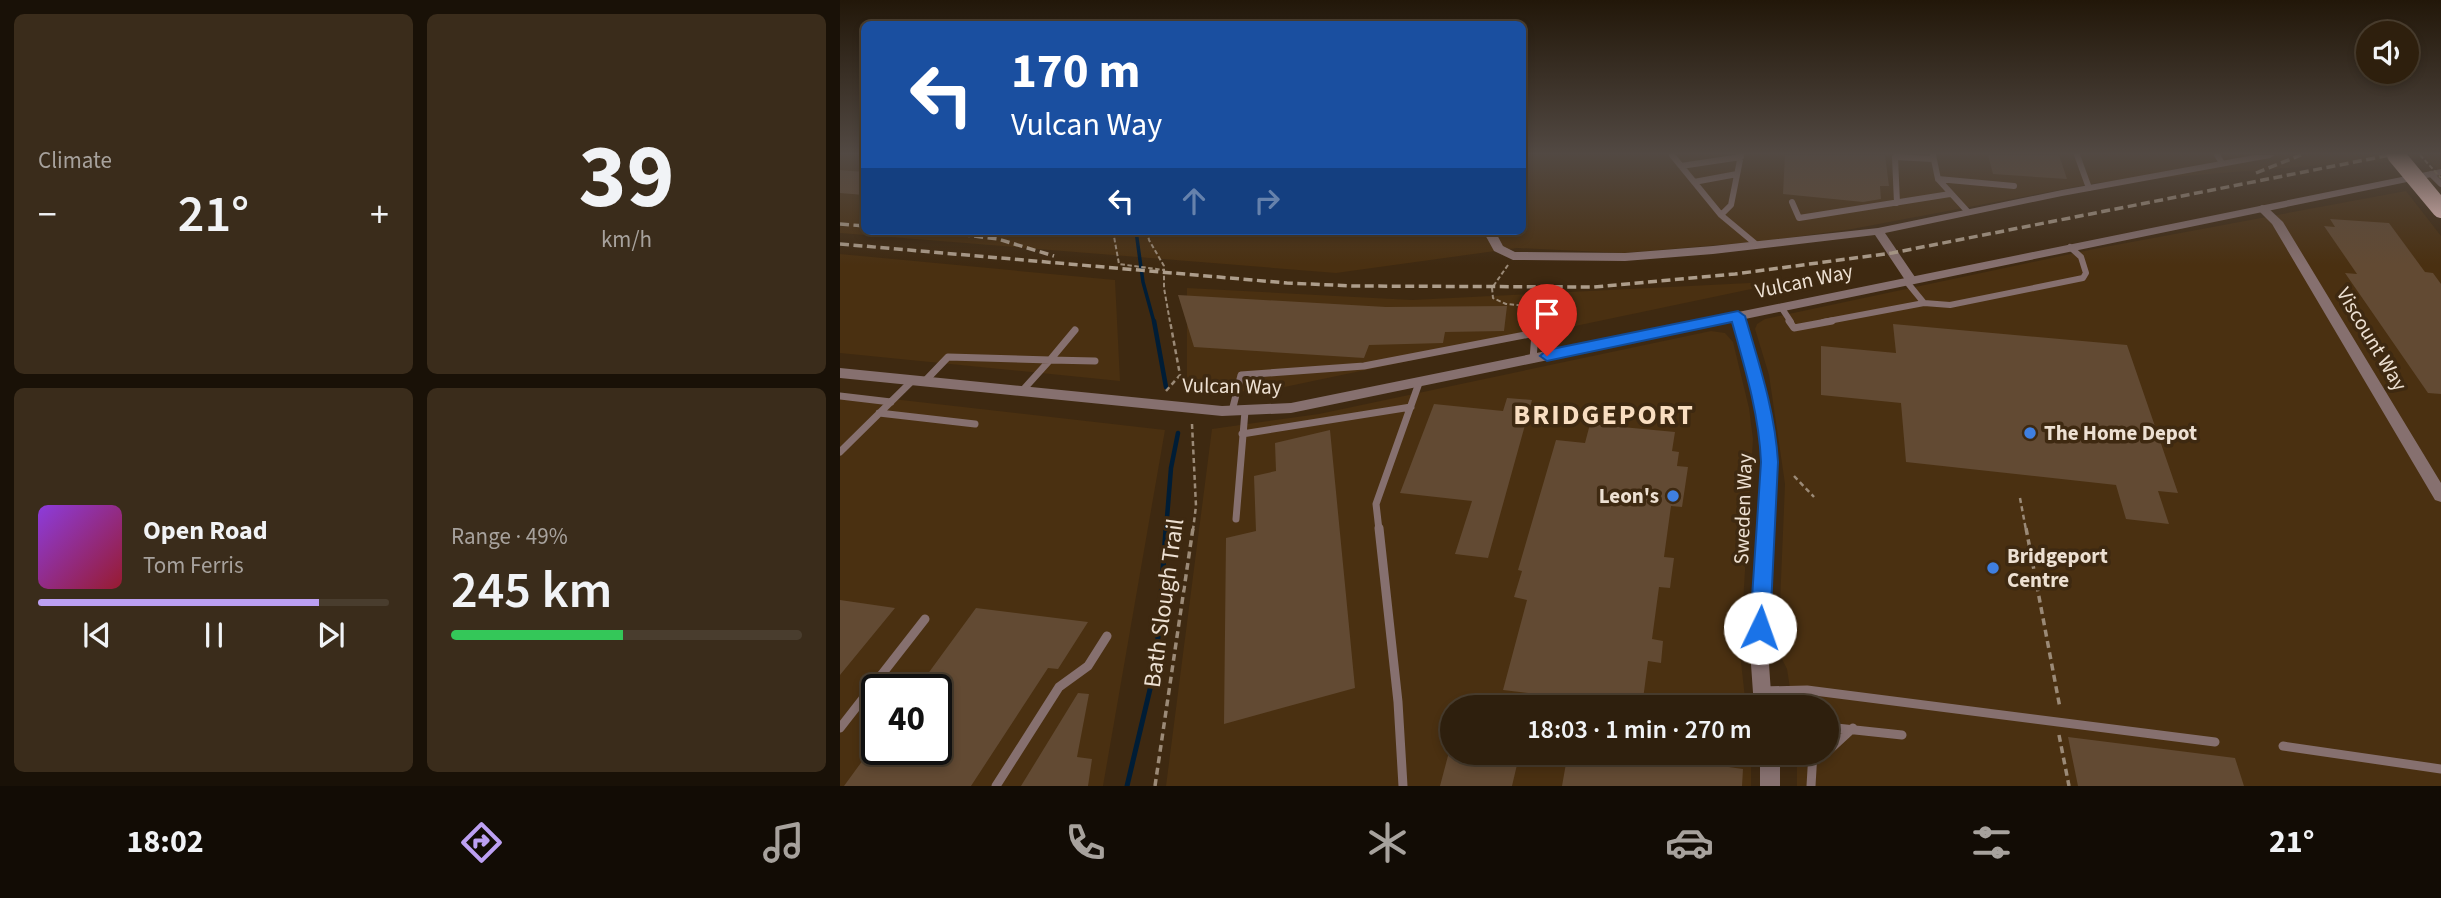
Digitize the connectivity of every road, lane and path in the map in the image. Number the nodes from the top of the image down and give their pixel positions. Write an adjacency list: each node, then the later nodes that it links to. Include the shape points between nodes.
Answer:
1 (1702, 192): 13 (lane)
2 (1734, 192): 13 (lane, via 1731,205)
3 (1897, 192): 9 (lane)
4 (2070, 192): 12 (street, Vulcan Way)
5 (2346, 192): 10 (street, Vulcan Way)
6 (2427, 192): 11 (highway, bridge)
7 (1950, 194): 9 (lane); 12 (lane)
8 (1791, 202): 9 (lane, via 1799,219)
9 (1897, 203)
10 (2262, 208): 19 (street, Vulcan Way); 47 (street, Viscount Way, via 2277,222)
11 (2441, 209)
12 (1968, 212): 14 (street, Vulcan Way)
13 (1721, 215): 18 (lane)
14 (1878, 231): 18 (street, Vulcan Way); 22 (street)
15 (1114, 235): 21 (path, via 1119,264)
16 (1148, 235): 21 (path)
17 (1491, 235): 20 (street, via 1498,248)
18 (1757, 245): 20 (street, Vulcan Way, via 1625,257)
19 (2070, 247): 22 (street, Vulcan Way); 23 (lane, via 2081,257 2083,278 1950,305)
20 (1513, 256): 24 (path, via 1492,288 1493,299)
21 (1163, 270): 36 (path, via 1180,375)
22 (1909, 281): 23 (lane); 25 (street, Vulcan Way)
23 (1924, 303): 25 (lane, via 1794,328)
24 (1537, 307): 28 (lane)
25 (1781, 307): 26 (street, Vulcan Way)
26 (1738, 316): 29 (street, Vulcan Way); 53 (street, Sweden Way, via 1769,438 1759,650)
27 (1075, 330): 30 (lane)
28 (1535, 333): 29 (lane); 40 (lane, via 1364,366 1241,376)
29 (1533, 359): 34 (street, Vulcan Way)
30 (1050, 360): 31 (lane); 33 (lane, via 948,357); 35 (lane)
31 (1096, 361)
32 (840, 373): 33 (street, Vulcan Way)
33 (919, 381): 35 (street, Vulcan Way); 38 (lane)
34 (1419, 383): 39 (lane); 40 (street, Vulcan Way, via 1291,408)
35 (1022, 391): 40 (street, Vulcan Way)
36 (1166, 391)
37 (840, 396): 38 (lane)
38 (891, 402): 41 (lane)
39 (1411, 407): 44 (lane); 69 (lane, via 1376,504)
40 (1238, 411): 44 (lane)
41 (879, 413): 42 (lane); 45 (lane)
42 (975, 424)
43 (1192, 424): 68 (path, Bath Slough Trail, via 1196,506)
44 (1242, 435): 50 (lane)
45 (840, 452)
46 (1794, 476): 48 (path)
47 (2441, 496)
48 (1814, 497)
49 (2020, 498): 55 (path)
50 (1236, 519)
51 (925, 619): 57 (lane)
52 (1107, 636): 67 (lane, via 1088,666 1059,687)
53 (1762, 695)
54 (1782, 695): 62 (lane, via 1807,690)
55 (2060, 708)
56 (1839, 727): 58 (lane)
57 (840, 728)
58 (1853, 728): 60 (lane); 61 (lane)
59 (2058, 729): 72 (path)
60 (1902, 735)
61 (1839, 741)
62 (2215, 742)
63 (2283, 746): 66 (lane)
64 (1770, 765): 70 (street)
65 (1812, 766): 71 (lane)
66 (2441, 769)
67 (996, 786)
68 (1155, 786)
69 (1403, 786)
70 (1770, 786)
71 (1811, 786)
72 (2069, 786)

